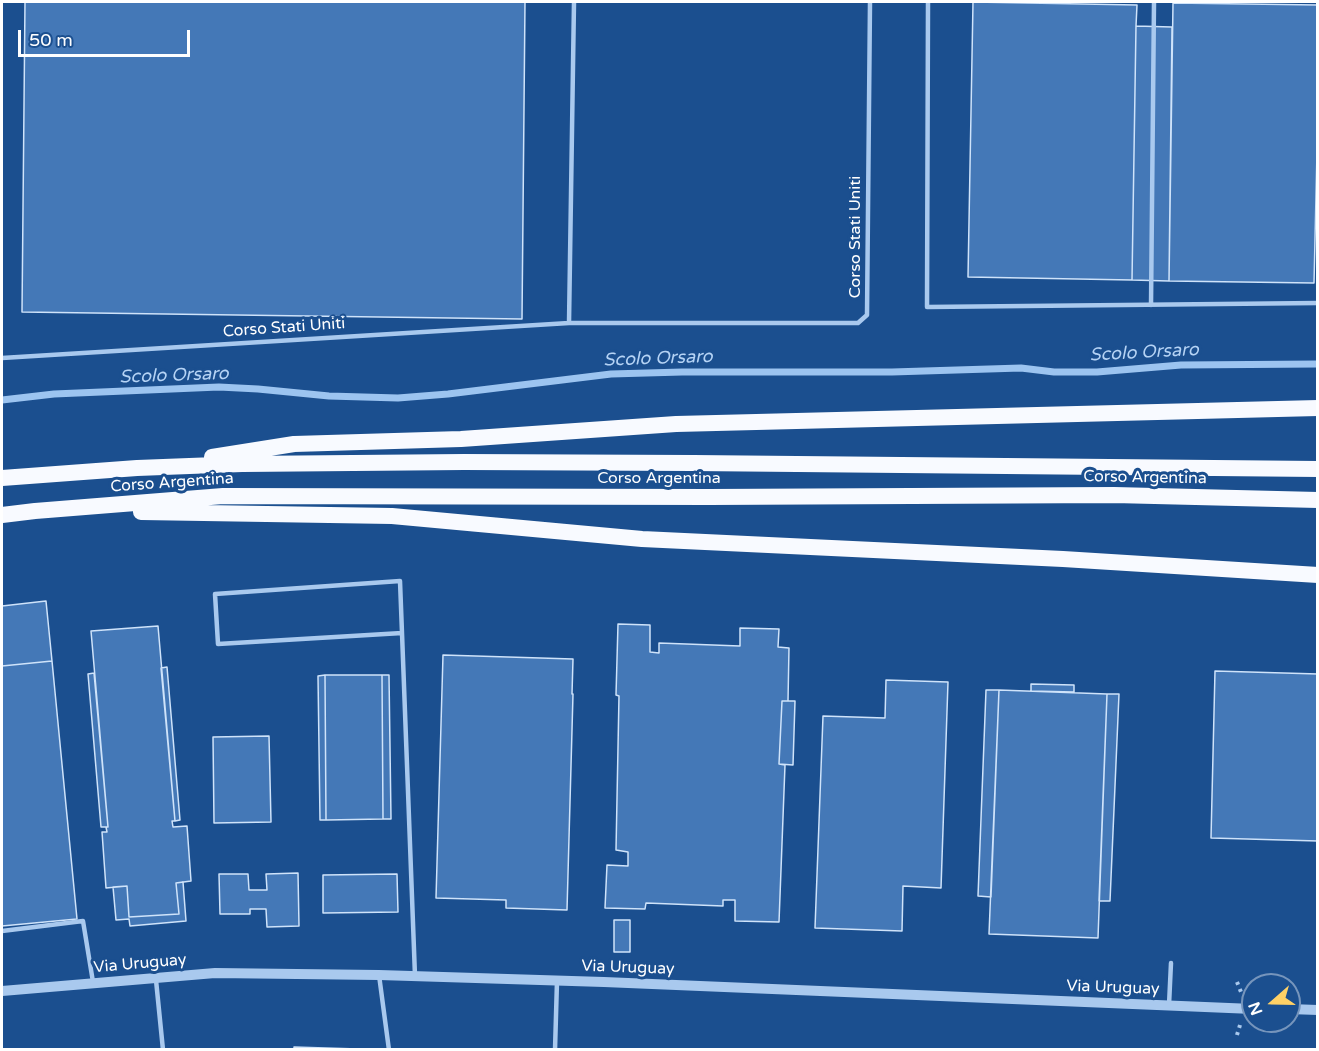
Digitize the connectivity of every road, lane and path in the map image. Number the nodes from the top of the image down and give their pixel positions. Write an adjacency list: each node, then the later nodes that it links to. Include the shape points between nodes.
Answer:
1 (574, 2): 7 (lane)
2 (870, 2): 7 (lane, Corso Stati Uniti, via 867,315 858,323)
3 (928, 2): 6 (lane, via 927,307)
4 (1154, 2): 6 (lane)
5 (1317, 303): 6 (lane)
6 (1151, 305)
7 (568, 322): 8 (lane, Corso Stati Uniti)
8 (2, 358)
9 (1317, 408): 10 (highway, via 676,424 461,440 294,444)
10 (137, 468): 11 (highway, Corso Argentina, via 509,462); 12 (highway, Corso Argentina)
11 (1317, 469)
12 (2, 478)
13 (1317, 500): 14 (highway, Corso Argentina, via 1114,495 224,496)
14 (35, 511): 15 (highway, Corso Argentina); 16 (highway, via 392,516 642,539)
15 (2, 515)
16 (1317, 575)
17 (402, 633): 17 (lane, via 400,581 214,594 218,644); 21 (lane)
18 (2, 931): 24 (lane, via 83,921)
19 (1171, 963): 26 (lane)
20 (379, 975): 21 (street, Via Uruguay); 22 (street, Via Uruguay, via 215,973); 31 (lane)
21 (415, 976): 23 (street, Via Uruguay)
22 (156, 977): 24 (street, Via Uruguay); 30 (lane)
23 (557, 981): 26 (street, Via Uruguay); 32 (lane)
24 (93, 983): 25 (street, Via Uruguay)
25 (2, 991)
26 (1169, 1005): 27 (street, Via Uruguay)
27 (1241, 1008)
28 (1301, 1010): 29 (street)
29 (1317, 1010)
30 (163, 1050)
31 (389, 1050)
32 (555, 1050)

